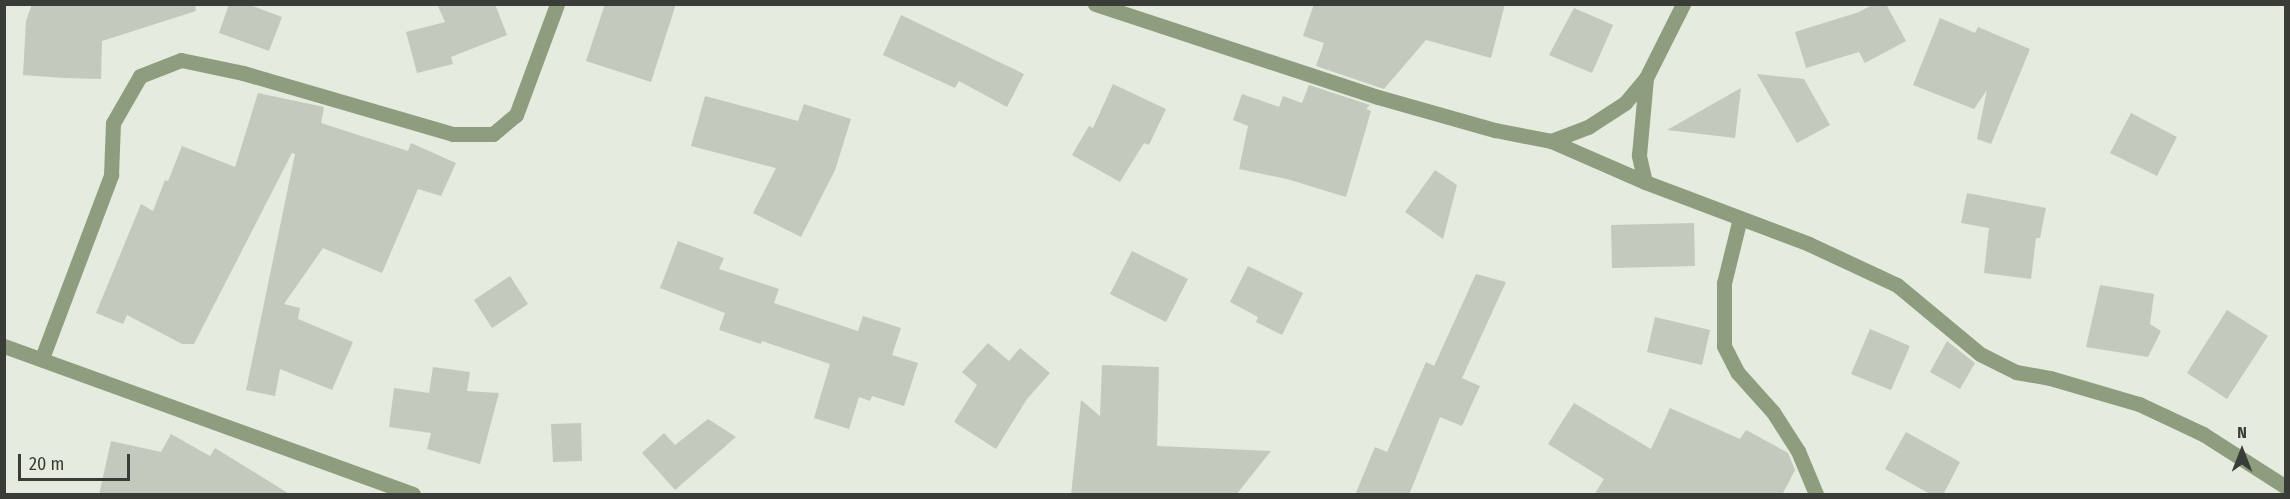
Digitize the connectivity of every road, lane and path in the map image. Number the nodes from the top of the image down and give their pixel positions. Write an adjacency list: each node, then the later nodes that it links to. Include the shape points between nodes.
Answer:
1 (557, 4): 9 (street, via 516,115 493,134 453,134 243,73 181,60 140,76 114,123 111,175)
2 (1095, 4): 5 (street, via 1378,97 1495,130)
3 (1683, 4): 4 (street)
4 (1646, 78): 5 (street, via 1625,103 1588,127); 6 (street, via 1639,154)
5 (1551, 141): 6 (street)
6 (1645, 182): 7 (street)
7 (1740, 218): 10 (street, via 1809,244 1897,285 1980,354 2016,372 2139,404 2203,434); 12 (street, via 1724,283 1724,346 1738,373 1773,412 1798,451)
8 (4, 346): 9 (street)
9 (42, 358): 11 (street)
10 (2286, 487)
11 (413, 495)
12 (1816, 495)

